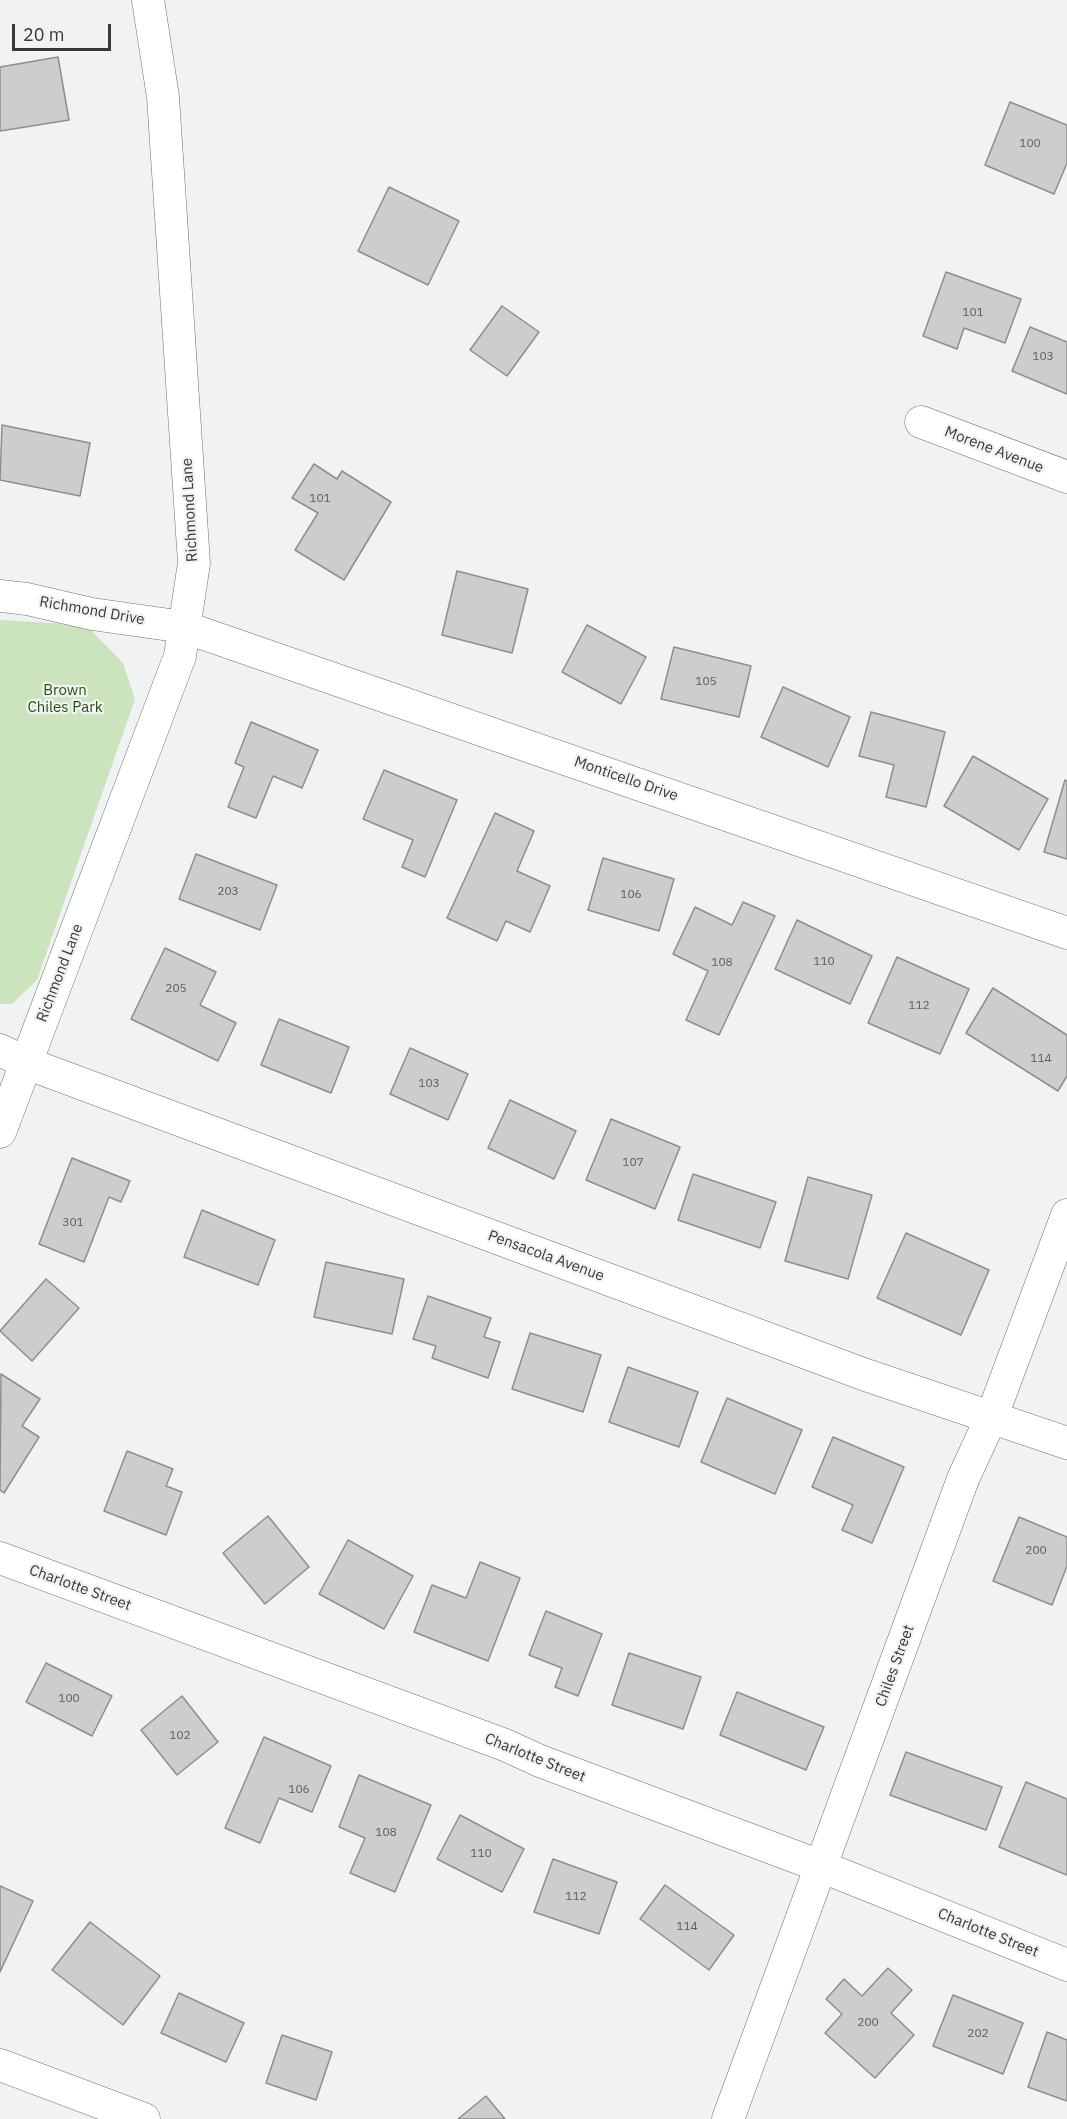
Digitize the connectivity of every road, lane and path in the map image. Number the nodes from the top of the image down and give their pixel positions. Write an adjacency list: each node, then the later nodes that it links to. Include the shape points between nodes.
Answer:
1 (148, 0): 5 (street, Richmond Lane, via 163,97 194,563)
2 (921, 422): 3 (street, Morene Avenue)
3 (1067, 477)
4 (0, 596): 5 (street, Richmond Drive)
5 (184, 627): 6 (street, Monticello Drive); 7 (street, Richmond Lane, via 180,656 159,716)
6 (1067, 933)
7 (13, 1057): 8 (street, Richmond Lane); 10 (street, Pensacola Avenue, via 863,1374)
8 (0, 1132)
9 (1067, 1215): 10 (street, Chiles Street)
10 (992, 1416): 11 (street, Pensacola Avenue); 13 (street, Chiles Street, via 963,1479)
11 (1067, 1443)
12 (0, 1558): 13 (street, Charlotte Street)
13 (820, 1866): 14 (street, Charlotte Street); 17 (street, Chiles Street)
14 (1067, 1965)
15 (0, 2065): 16 (street)
16 (144, 2119)
17 (728, 2119)

